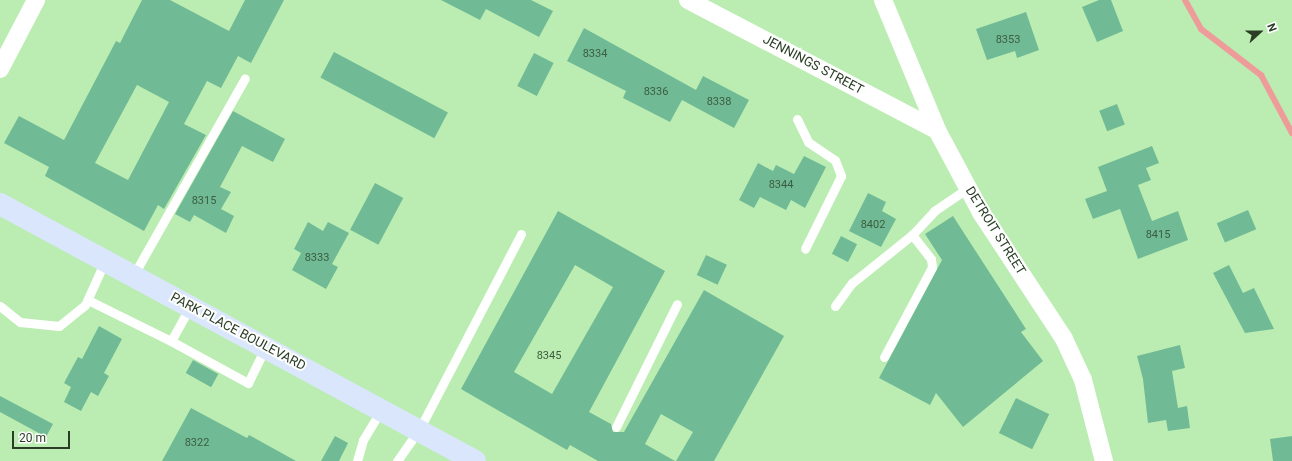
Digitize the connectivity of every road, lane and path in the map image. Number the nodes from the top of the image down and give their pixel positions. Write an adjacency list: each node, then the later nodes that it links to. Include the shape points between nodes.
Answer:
1 (36, 0): 4 (street)
2 (688, 0): 7 (street, JENNINGS STREET)
3 (883, 0): 7 (street, DETROIT STREET)
4 (0, 69)
5 (245, 78): 14 (lane)
6 (797, 119): 12 (lane, via 808,142 835,160 841,176)
7 (937, 130): 8 (street, DETROIT STREET)
8 (968, 188): 11 (lane, via 934,211); 29 (street, DETROIT STREET, via 1064,339 1083,380)
9 (0, 204): 13 (street, PARK PLACE BOULEVARD)
10 (521, 234): 25 (lane)
11 (912, 235): 18 (lane, via 852,283); 22 (lane, via 931,259 932,267)
12 (805, 249)
13 (105, 261): 14 (street, PARK PLACE BOULEVARD); 15 (lane)
14 (133, 276): 19 (street, PARK PLACE BOULEVARD)
15 (88, 300): 17 (lane, via 71,318 59,326 20,322); 20 (lane)
16 (677, 304): 24 (lane)
17 (0, 306)
18 (835, 306)
19 (190, 307): 20 (lane); 21 (street, PARK PLACE BOULEVARD)
20 (171, 341): 21 (lane, via 248,383)
21 (265, 348): 23 (street, PARK PLACE BOULEVARD)
22 (884, 357)
23 (381, 410): 25 (street, PARK PLACE BOULEVARD); 26 (lane, via 363,440)
24 (616, 427)
25 (418, 430): 27 (lane); 28 (street, PARK PLACE BOULEVARD)
26 (357, 461)
27 (397, 461)
28 (475, 461)
29 (1104, 461)

